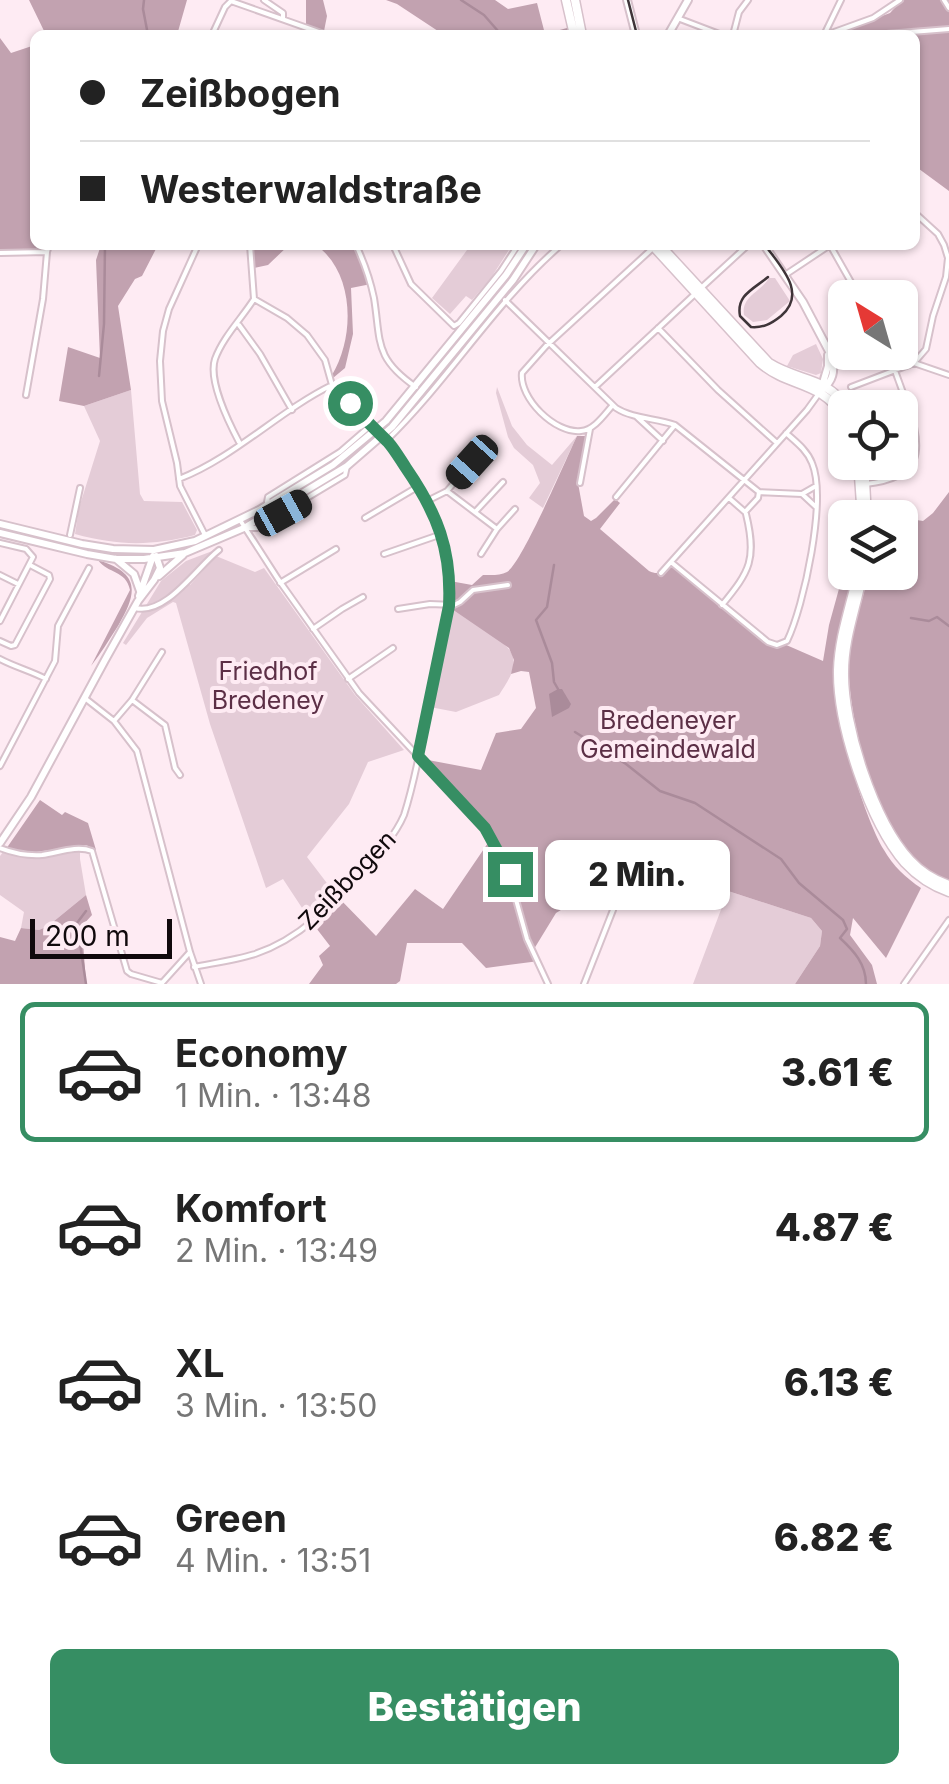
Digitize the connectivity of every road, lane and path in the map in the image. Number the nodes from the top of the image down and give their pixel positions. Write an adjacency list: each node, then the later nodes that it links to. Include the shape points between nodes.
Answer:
1 (264, 0): 11 (street)
2 (566, 0): 16 (main road)
3 (574, 0): 17 (main road)
4 (627, 0): 18 (main road)
5 (688, 0): 12 (main road)
6 (748, 0): 21 (street)
7 (841, 0): 22 (street)
8 (900, 0): 23 (street)
9 (944, 0): 10 (street)
10 (949, 8)
11 (283, 19): 14 (street, via 231,2); 15 (street)
12 (678, 19): 19 (main road); 20 (street)
13 (949, 29): 24 (street)
14 (214, 30)
15 (314, 30)
16 (573, 30)
17 (581, 30)
18 (635, 30)
19 (671, 30)
20 (708, 30)
21 (734, 30)
22 (827, 30)
23 (839, 30)
24 (920, 31)
25 (920, 219): 50 (street, via 941,238 948,266)
26 (196, 250): 73 (street, via 169,309 160,353 162,401)
27 (250, 250): 45 (street)
28 (358, 250): 55 (street, via 381,350)
29 (395, 250): 30 (street, via 411,284 454,326)
30 (515, 250)
31 (523, 250): 55 (main road)
32 (533, 250): 68 (main road, via 402,416)
33 (556, 250): 46 (street)
34 (651, 250): 49 (street)
35 (659, 250): 44 (main road)
36 (743, 250): 44 (street)
37 (768, 250): 42 (main road)
38 (822, 250): 42 (street)
39 (833, 250): 43 (street)
40 (46, 252): 41 (street); 60 (street)
41 (0, 253)
42 (785, 275): 57 (main road, via 826,346)
43 (850, 280)
44 (698, 291): 48 (street); 57 (main road, via 768,370)
45 (254, 299): 47 (street); 54 (street, Zeißbogen, via 307,335)
46 (506, 300): 49 (street); 68 (street, via 423,400)
47 (238, 324): 63 (street); 71 (street, via 213,371)
48 (658, 328): 56 (street); 70 (street)
49 (551, 342): 56 (street); 66 (street, via 524,369 523,388 556,424 575,432)
50 (918, 358)
51 (918, 364): 53 (street)
52 (896, 371): 58 (street); 78 (street, via 917,431 916,455 898,476)
53 (949, 376)
54 (332, 385): 63 (street); 68 (street, Zeißbogen)
55 (416, 387): 68 (main road)
56 (595, 387): 62 (street)
57 (823, 387): 59 (main road); 61 (main road); 67 (street)
58 (851, 387)
59 (828, 391)
60 (26, 395)
61 (828, 396)
62 (613, 405): 64 (street); 66 (street)
63 (292, 410): 71 (street)
64 (636, 416): 65 (street); 69 (street)
65 (676, 425): 69 (street); 74 (street)
66 (590, 429): 77 (street)
67 (786, 433): 70 (street); 80 (street, via 809,456)
68 (378, 434): 79 (street, Zeißbogen); 95 (main road); 95 (main road, via 317,486)
69 (663, 441): 85 (street)
70 (777, 443): 74 (street)
71 (240, 444): 73 (street)
72 (472, 462): 82 (street)
73 (179, 479): 99 (street)
74 (745, 480): 83 (street); 86 (street)
75 (865, 480): 78 (main road)
76 (503, 482): 92 (street)
77 (580, 483)
78 (866, 484): 88 (main road)
79 (419, 486): 87 (street, Zeißbogen); 93 (street)
80 (816, 486): 84 (street); 89 (street)
81 (80, 488): 100 (street)
82 (447, 491): 87 (street); 92 (street)
83 (758, 492): 84 (street); 91 (street)
84 (802, 494): 89 (street)
85 (616, 497)
86 (729, 498): 91 (street); 110 (street)
87 (427, 500): 98 (street, Zeißbogen)
88 (865, 500)
89 (816, 507): 122 (street, via 789,637 772,644)
90 (515, 509): 96 (street)
91 (745, 512): 122 (street, via 748,572)
92 (475, 513): 96 (street)
93 (365, 518)
94 (0, 524): 100 (main road)
95 (242, 524): 99 (main road); 105 (main road); 116 (street)
96 (497, 529): 107 (street)
97 (0, 533): 102 (main road)
98 (442, 534): 106 (street); 123 (street, Zeißbogen)
99 (206, 537): 108 (main road)
100 (70, 538): 102 (street); 108 (main road)
101 (0, 543): 111 (street, via 29,551)
102 (59, 548): 109 (main road)
103 (336, 549): 116 (street)
104 (219, 550): 121 (street, via 148,610)
105 (185, 554): 108 (main road); 115 (main road)
106 (384, 554)
107 (480, 554)
108 (155, 556): 109 (main road); 115 (main road, via 160,568); 121 (main road)
109 (116, 559): 121 (main road, via 134,574)
110 (671, 562): 113 (street); 122 (street)
111 (30, 565): 117 (street); 127 (street, via 50,579 14,646)
112 (90, 568): 132 (street, via 58,626)
113 (661, 573)
114 (0, 575): 117 (street)
115 (154, 580): 121 (main road)
116 (280, 583): 126 (street)
117 (20, 584): 125 (street)
118 (508, 584): 123 (street, via 473,590)
119 (856, 590): 142 (main road, via 844,672 856,746 902,850)
120 (363, 598): 126 (street)
121 (138, 600): 134 (main road)
122 (722, 605)
123 (449, 606): 124 (street); 137 (street, Zeißbogen)
124 (398, 609)
125 (0, 621)
126 (313, 629): 133 (street)
127 (0, 640)
128 (392, 648): 133 (street)
129 (162, 652): 135 (street)
130 (2, 660): 131 (street); 132 (street)
131 (0, 668)
132 (46, 679): 138 (street)
133 (348, 679): 137 (street)
134 (85, 698): 136 (street); 140 (main road)
135 (132, 700): 136 (street); 139 (street, via 165,725)
136 (114, 721): 144 (street, via 137,751)
137 (418, 756): 145 (street, Zeißbogen, via 398,827 319,916 268,949); 148 (street, via 499,851)
138 (0, 766)
139 (180, 775)
140 (0, 845): 144 (street, via 34,855 90,849 131,974 162,983)
141 (620, 882): 146 (street)
142 (949, 889)
143 (949, 920): 149 (street)
144 (190, 952): 145 (street)
145 (194, 967): 147 (street)
146 (582, 983)
147 (201, 984)
148 (548, 984)
149 (904, 984)

